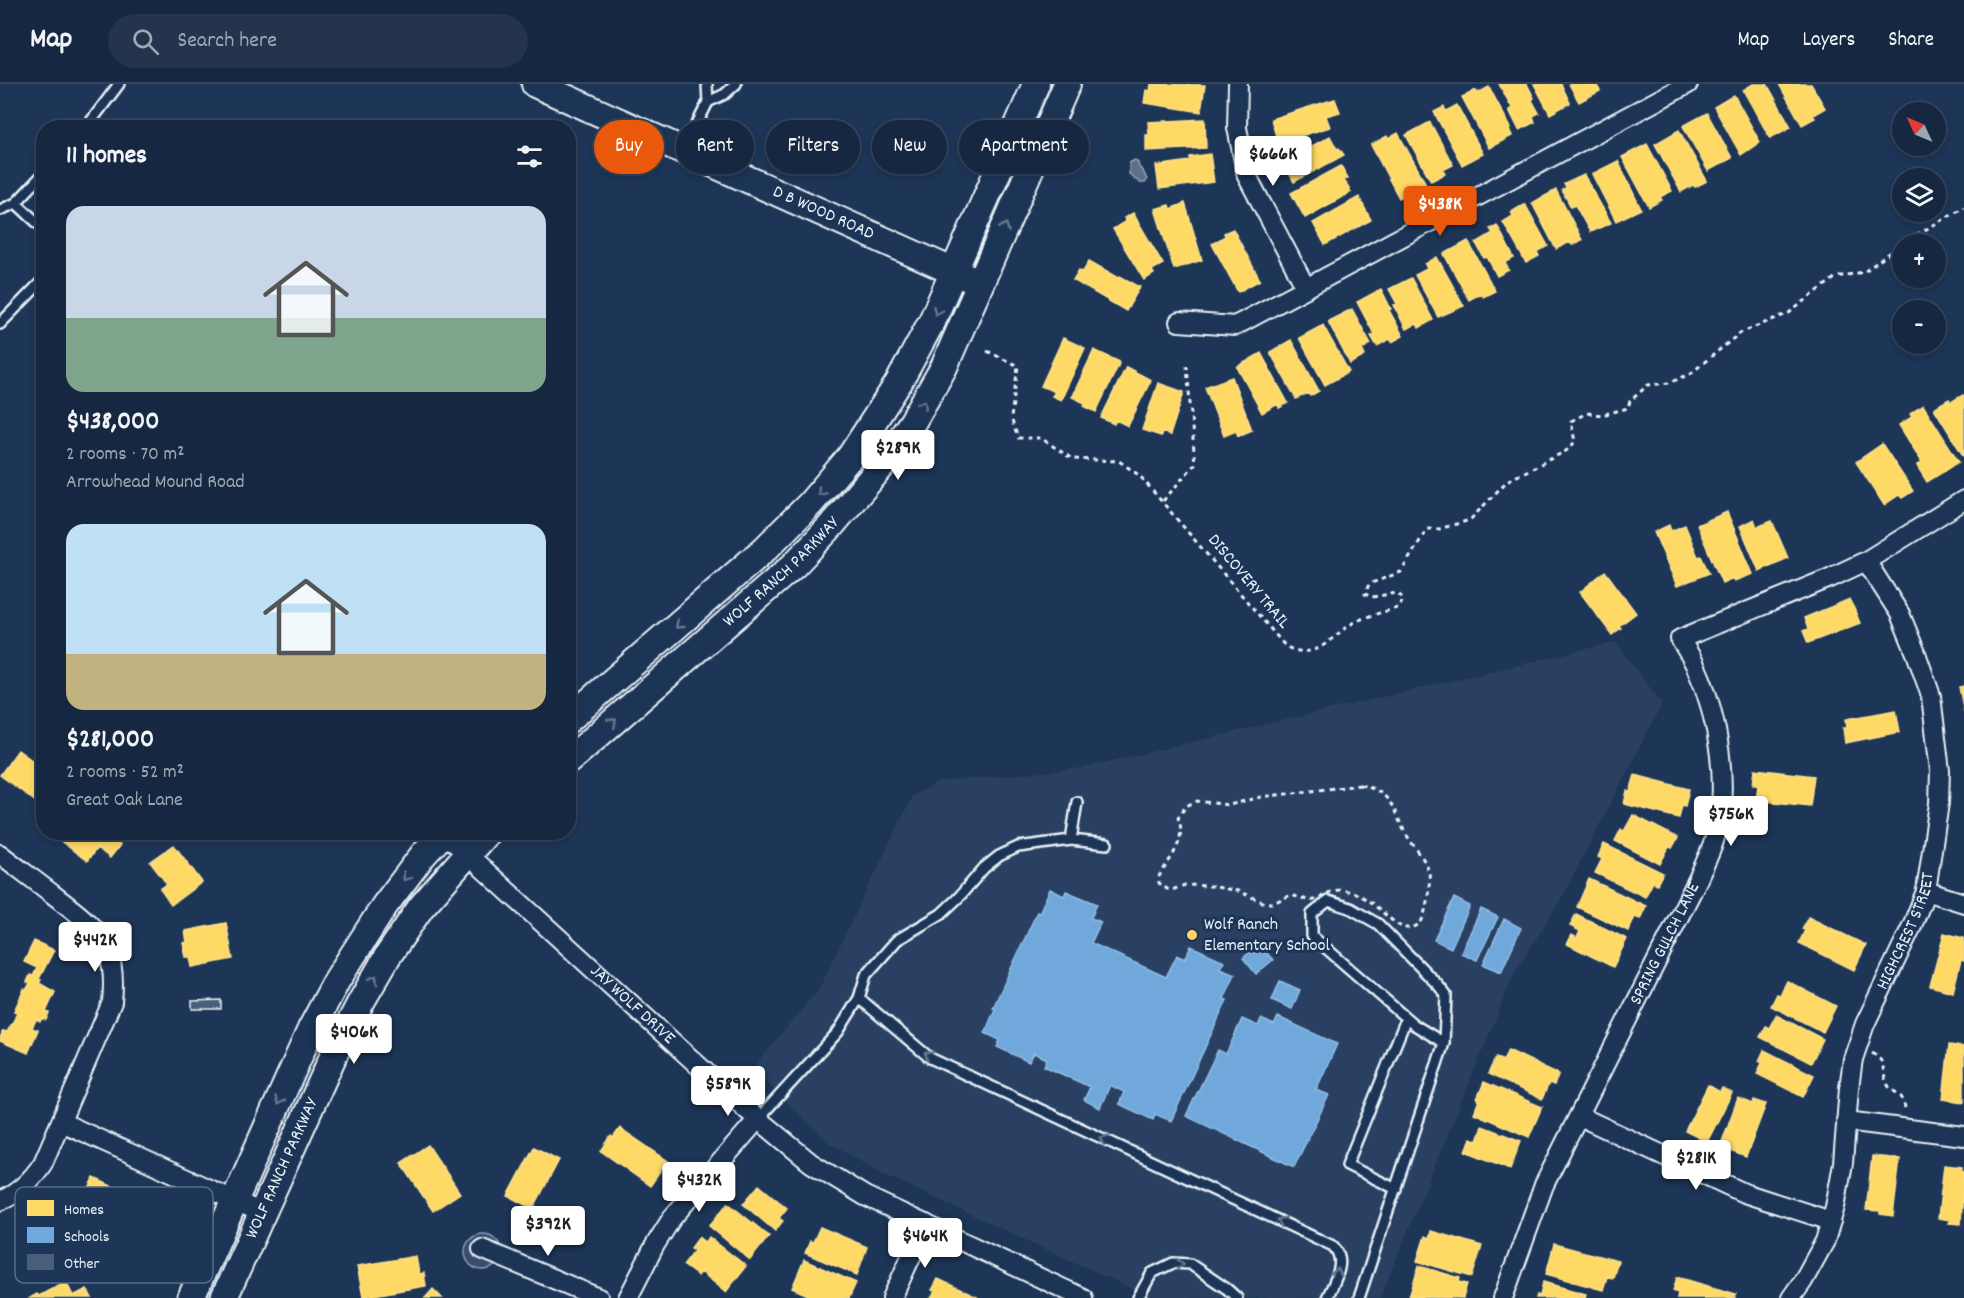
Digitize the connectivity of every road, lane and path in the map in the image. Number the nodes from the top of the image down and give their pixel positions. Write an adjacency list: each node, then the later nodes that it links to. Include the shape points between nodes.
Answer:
1 (119, 84): 10 (lane)
2 (535, 84): 12 (street, D B WOOD ROAD)
3 (707, 84): 9 (lane)
4 (736, 84): 9 (lane)
5 (1036, 84): 19 (street, WOLF RANCH PARKWAY)
6 (1067, 84): 20 (street, WOLF RANCH PARKWAY, one-way to 6)
7 (1238, 84): 22 (street, via 1237,128 1247,176)
8 (1688, 84): 22 (street)
9 (708, 102): 11 (lane)
10 (92, 120)
11 (699, 120)
12 (676, 147)
13 (735, 174): 19 (street, D B WOOD ROAD)
14 (36, 182): 15 (lane)
15 (16, 203): 17 (lane); 18 (lane)
16 (1964, 207): 25 (path, DISCOVERY TRAIL, via 1903,243 1864,272 1836,278 1790,313 1740,333 1690,374 1669,383 1648,385 1630,401 1628,408 1602,415 1587,413 1571,421 1575,442 1566,451 1506,481 1470,520 1427,529 1401,572 1369,584 1365,594 1397,594 1403,598 1400,607 1355,622 1309,652 1286,647 1140,476 1119,461 1072,459 1041,438 1018,438 1011,418 1018,366)
17 (0, 210)
18 (36, 222)
19 (954, 272): 20 (street, D B WOOD ROAD); 30 (street, WOLF RANCH PARKWAY, one-way to 30, via 900,382 830,482 741,571)
20 (981, 284): 31 (street, WOLF RANCH PARKWAY, one-way to 20, via 773,584 848,506 895,449 928,397)
21 (36, 287): 24 (lane)
22 (1306, 288): 23 (street, via 1235,326)
23 (1179, 322)
24 (0, 324)
25 (987, 351)
26 (1187, 366): 28 (path, via 1195,464)
27 (1964, 500): 29 (street, SPRING GULCH LANE)
28 (1163, 501)
29 (1866, 561): 40 (street, HIGHCREST STREET, via 1900,614 1931,696 1940,771); 48 (street, SPRING GULCH LANE, via 1680,639 1696,666 1720,749 1721,799 1715,841)
30 (576, 713)
31 (576, 753)
32 (1077, 802): 36 (lane)
33 (437, 840): 59 (street, WOLF RANCH PARKWAY, one-way to 59, via 385,905 337,980)
34 (452, 840): 39 (street, JAY WOLF DRIVE)
35 (480, 840): 39 (street, WOLF RANCH PARKWAY)
36 (1071, 840): 37 (lane); 43 (lane, via 1018,847 999,856 941,914 897,940 866,975)
37 (1107, 844)
38 (0, 854): 51 (street, via 89,922 110,954 112,1002)
39 (467, 854): 49 (street, JAY WOLF DRIVE); 60 (street, WOLF RANCH PARKWAY, one-way to 39, via 361,1002 421,907)
40 (1926, 891): 42 (street); 50 (street, HIGHCREST STREET, via 1865,1024 1853,1059)
41 (1302, 897): 41 (path, via 1314,900 1330,891 1345,891 1370,899 1403,928 1420,923 1430,875 1393,804 1379,791 1360,785 1261,797 1229,805 1197,801 1181,812 1177,850 1158,878 1163,886 1172,890 1185,885 1211,886 1238,891 1265,903 1291,895)
42 (1964, 903)
43 (859, 998): 49 (lane, via 838,1032); 74 (lane, one-way to 43, via 1340,1260 1334,1246 930,1058)
44 (1406, 1019): 45 (lane); 45 (lane, via 1312,936 1312,914 1328,901 1378,924 1438,985 1446,995); 55 (lane, via 1347,1165)
45 (1444, 1043): 55 (lane)
46 (1872, 1053): 47 (path, via 1880,1058 1886,1081 1900,1094)
47 (1905, 1112)
48 (1579, 1116): 61 (street, via 1744,1193); 76 (street, SPRING GULCH LANE, via 1544,1185)
49 (758, 1119): 62 (street, JAY WOLF DRIVE, via 838,1182); 69 (street, via 672,1218)
50 (1846, 1121): 52 (street); 61 (street, HIGHCREST STREET, via 1843,1163)
51 (61, 1122): 53 (street, via 43,1163); 54 (street)
52 (1964, 1136)
53 (24, 1187)
54 (203, 1187)
55 (1396, 1188): 75 (lane)
56 (213, 1191): 59 (street)
57 (15, 1193): 58 (street)
58 (0, 1201)
59 (234, 1201): 60 (street); 63 (street, WOLF RANCH PARKWAY)
60 (262, 1213): 67 (street, WOLF RANCH PARKWAY)
61 (1831, 1221): 77 (street, HIGHCREST STREET, via 1825,1240)
62 (926, 1224): 70 (street); 71 (street, JAY WOLF DRIVE)
63 (213, 1248)
64 (482, 1249): 68 (street)
65 (198, 1283): 66 (street, WOLF RANCH PARKWAY)
66 (191, 1298)
67 (224, 1298)
68 (600, 1298)
69 (628, 1298)
70 (892, 1298)
71 (1083, 1298)
72 (1138, 1298): 73 (lane, one-way to 73, via 1152,1273 1173,1263 1190,1264)
73 (1237, 1298)
74 (1327, 1298)
75 (1359, 1298)
76 (1503, 1298)
77 (1791, 1298)

